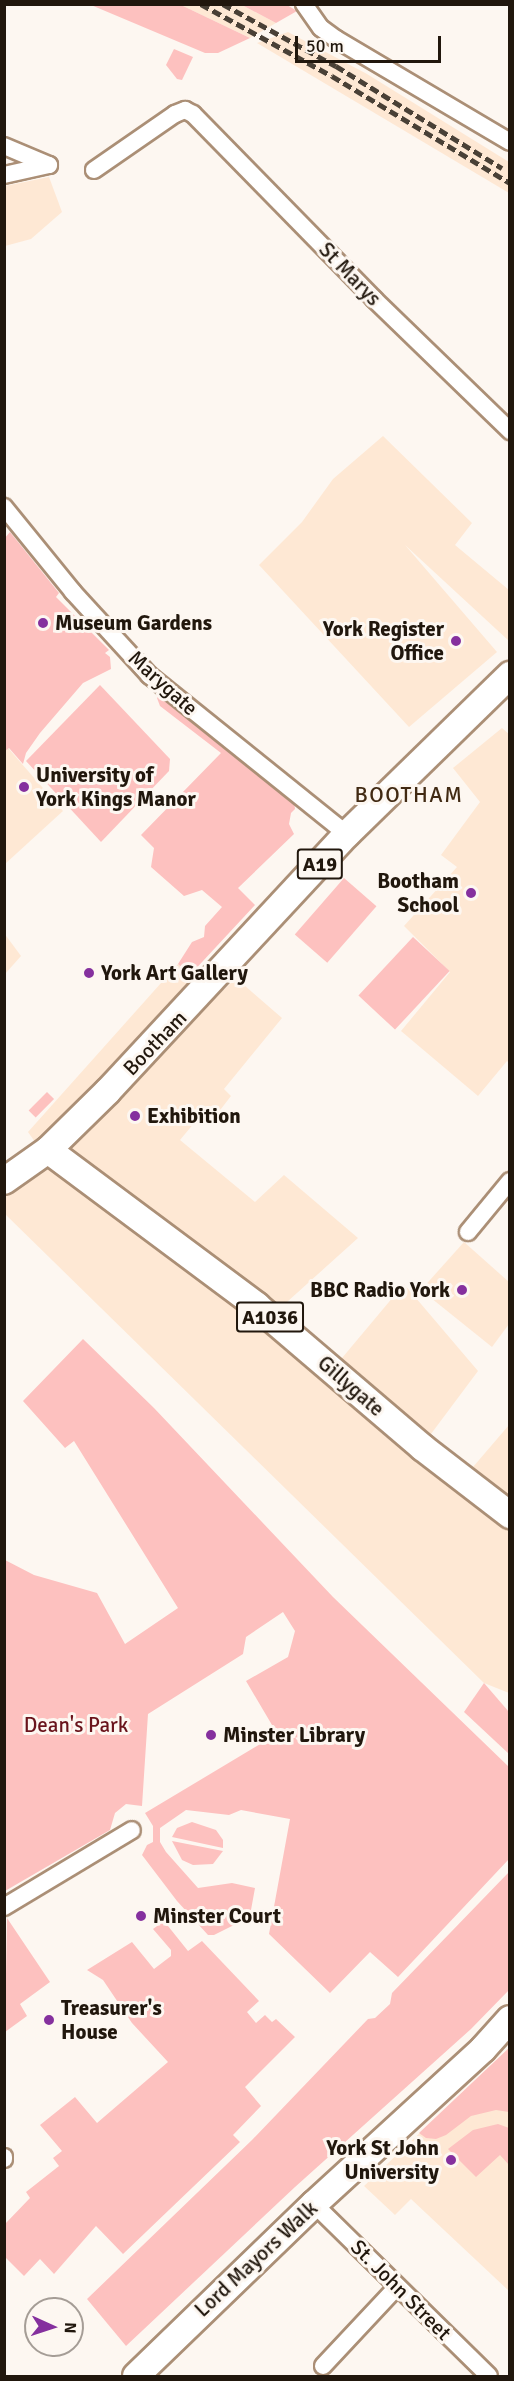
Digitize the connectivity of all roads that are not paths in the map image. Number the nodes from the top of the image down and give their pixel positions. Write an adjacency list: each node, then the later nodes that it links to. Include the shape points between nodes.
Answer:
1 (310, 11): 2 (street, via 321,28 336,39)
2 (510, 142)
3 (4, 146): 5 (street, via 49,165)
4 (94, 170): 6 (street, St Marys, via 176,114 185,110 193,114)
5 (4, 175)
6 (510, 431)
7 (4, 507): 9 (street, Marygate, via 72,592 149,675)
8 (510, 675): 9 (main road, Bootham / A19)
9 (347, 834): 10 (main road, Bootham / A19, via 155,1043)
10 (48, 1150): 11 (main road, Bootham); 15 (main road, Gillygate / A1036, via 257,1306 423,1448)
11 (15, 1163): 12 (main road, Bootham)
12 (4, 1181)
13 (510, 1181): 14 (street)
14 (468, 1232)
15 (507, 1509)
16 (132, 1830): 17 (street)
17 (4, 1907)
18 (510, 2019): 19 (main road, Lord Mayors Walk, via 483,2049)
19 (314, 2204): 20 (street, St. John Street); 22 (main road, Lord Mayors Walk)
20 (397, 2288): 21 (street); 23 (street, St. John Street)
21 (323, 2366)
22 (136, 2376)
23 (489, 2376)

